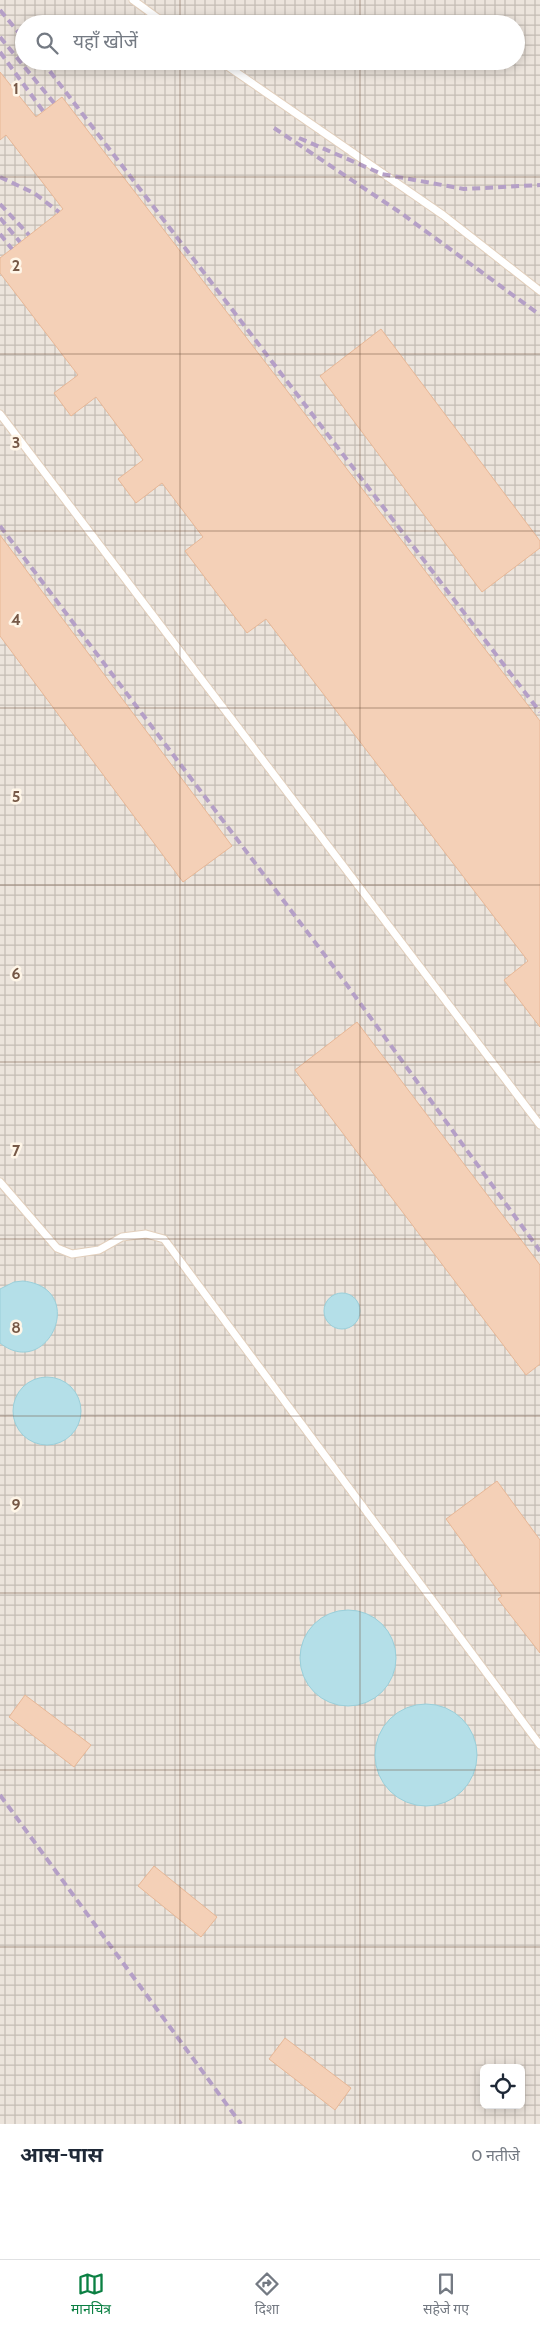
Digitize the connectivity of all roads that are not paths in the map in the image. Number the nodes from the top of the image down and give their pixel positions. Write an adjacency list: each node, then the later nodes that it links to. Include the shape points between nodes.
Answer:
1 (133, 0): 2 (lane)
2 (154, 15)
3 (233, 70): 4 (lane, via 443,215)
4 (540, 290)
5 (0, 414): 6 (lane)
6 (540, 1126)
7 (0, 1182): 8 (lane, via 57,1248 72,1254 99,1250 122,1237 146,1234 164,1239)
8 (540, 1745)

